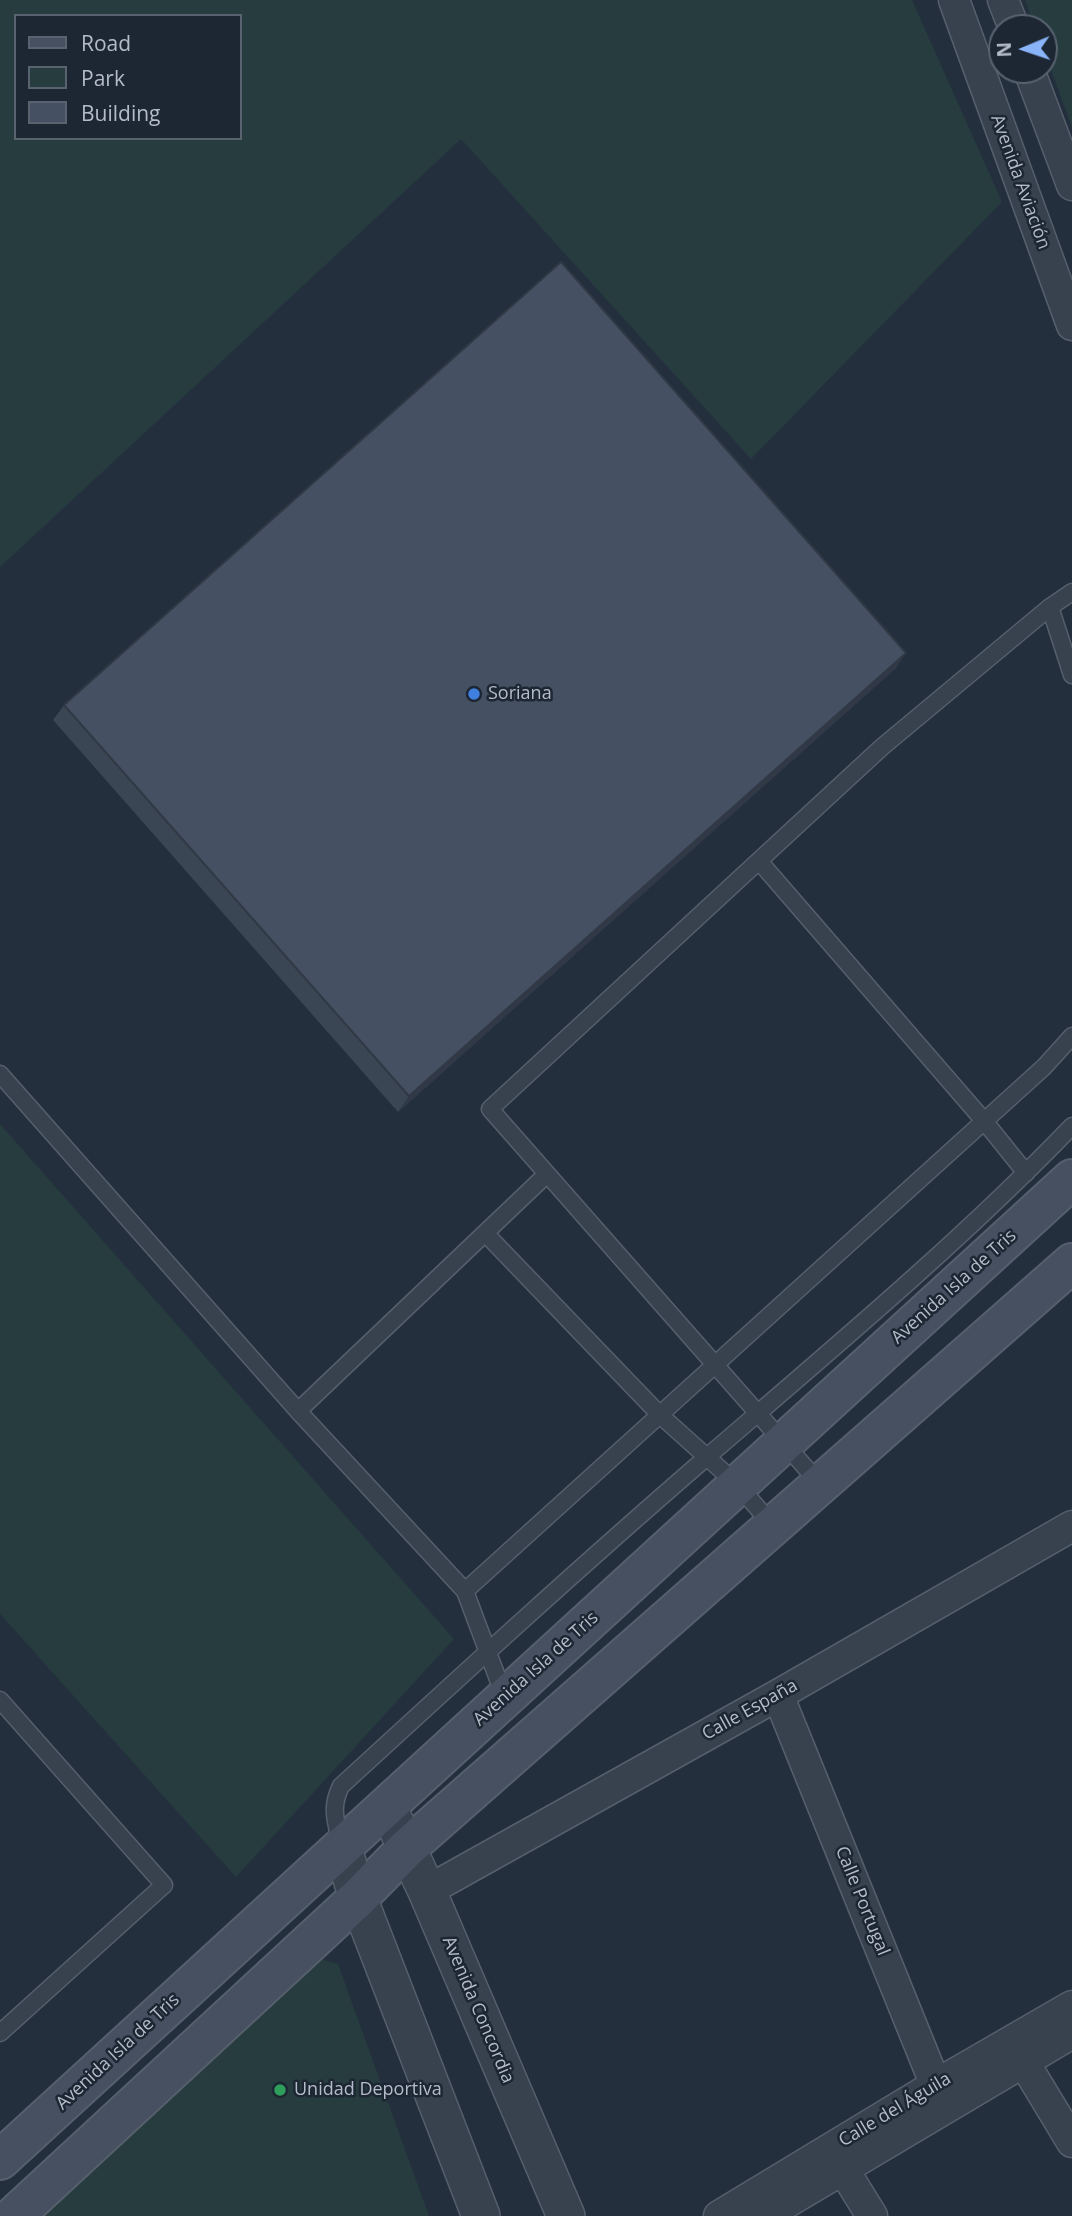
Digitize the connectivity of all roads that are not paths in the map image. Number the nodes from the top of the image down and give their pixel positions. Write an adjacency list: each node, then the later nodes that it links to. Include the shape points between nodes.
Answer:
1 (954, 0): 4 (street, Avenida Aviación)
2 (1034, 84): 3 (street)
3 (1072, 185)
4 (1072, 325)
5 (1072, 592): 6 (lane)
6 (1050, 607): 7 (lane); 8 (lane, via 882,747)
7 (1072, 675)
8 (759, 861): 11 (lane); 14 (lane, via 490,1109)
9 (1072, 1036): 11 (lane)
10 (0, 1074): 20 (lane)
11 (985, 1122): 13 (lane); 19 (lane)
12 (1072, 1126): 13 (lane)
13 (1026, 1173): 17 (lane)
14 (547, 1174): 16 (lane); 19 (lane)
15 (1072, 1179): 17 (main road, Avenida Isla de Tris)
16 (485, 1233): 20 (lane); 22 (lane)
17 (957, 1260): 21 (lane); 23 (main road, Avenida Isla de Tris)
18 (1072, 1263): 25 (main road)
19 (717, 1364): 21 (lane); 22 (lane)
20 (298, 1411): 29 (lane)
21 (760, 1413): 23 (lane); 24 (lane)
22 (660, 1415): 24 (lane); 29 (lane)
23 (785, 1442): 25 (lane); 26 (main road, Avenida Isla de Tris)
24 (708, 1457): 26 (lane); 30 (lane)
25 (821, 1484): 27 (main road)
26 (738, 1485): 27 (lane); 32 (main road, Avenida Isla de Tris)
27 (773, 1526): 36 (main road)
28 (1072, 1526): 31 (street, Calle España)
29 (465, 1591): 30 (lane)
30 (489, 1650): 32 (lane); 35 (lane, via 341,1786 334,1814)
31 (778, 1695): 37 (street, Calle España); 43 (street, Calle Portugal)
32 (505, 1698): 34 (main road, Avenida Isla de Tris)
33 (0, 1700): 40 (lane, via 164,1885)
34 (387, 1806): 35 (main road, Avenida Isla de Tris); 36 (street, Avenida Concordia)
35 (342, 1846): 38 (street); 45 (main road, Avenida Isla de Tris)
36 (407, 1848): 37 (street, Avenida Concordia); 38 (main road)
37 (427, 1891): 49 (street, Avenida Concordia)
38 (358, 1898): 47 (main road); 48 (street)
39 (1072, 2006): 42 (street, Calle del Águila)
40 (0, 2033)
41 (1072, 2033): 42 (street, Calle del Águila)
42 (1018, 2052): 43 (street, Calle del Águila); 44 (street)
43 (941, 2096): 46 (street, Calle del Águila); 50 (street, Calle del Águila)
44 (1072, 2142)
45 (0, 2160)
46 (843, 2169): 51 (street, Calle del Águila); 52 (street)
47 (14, 2216)
48 (481, 2216)
49 (566, 2216)
50 (719, 2216)
51 (764, 2216)
52 (872, 2216)

